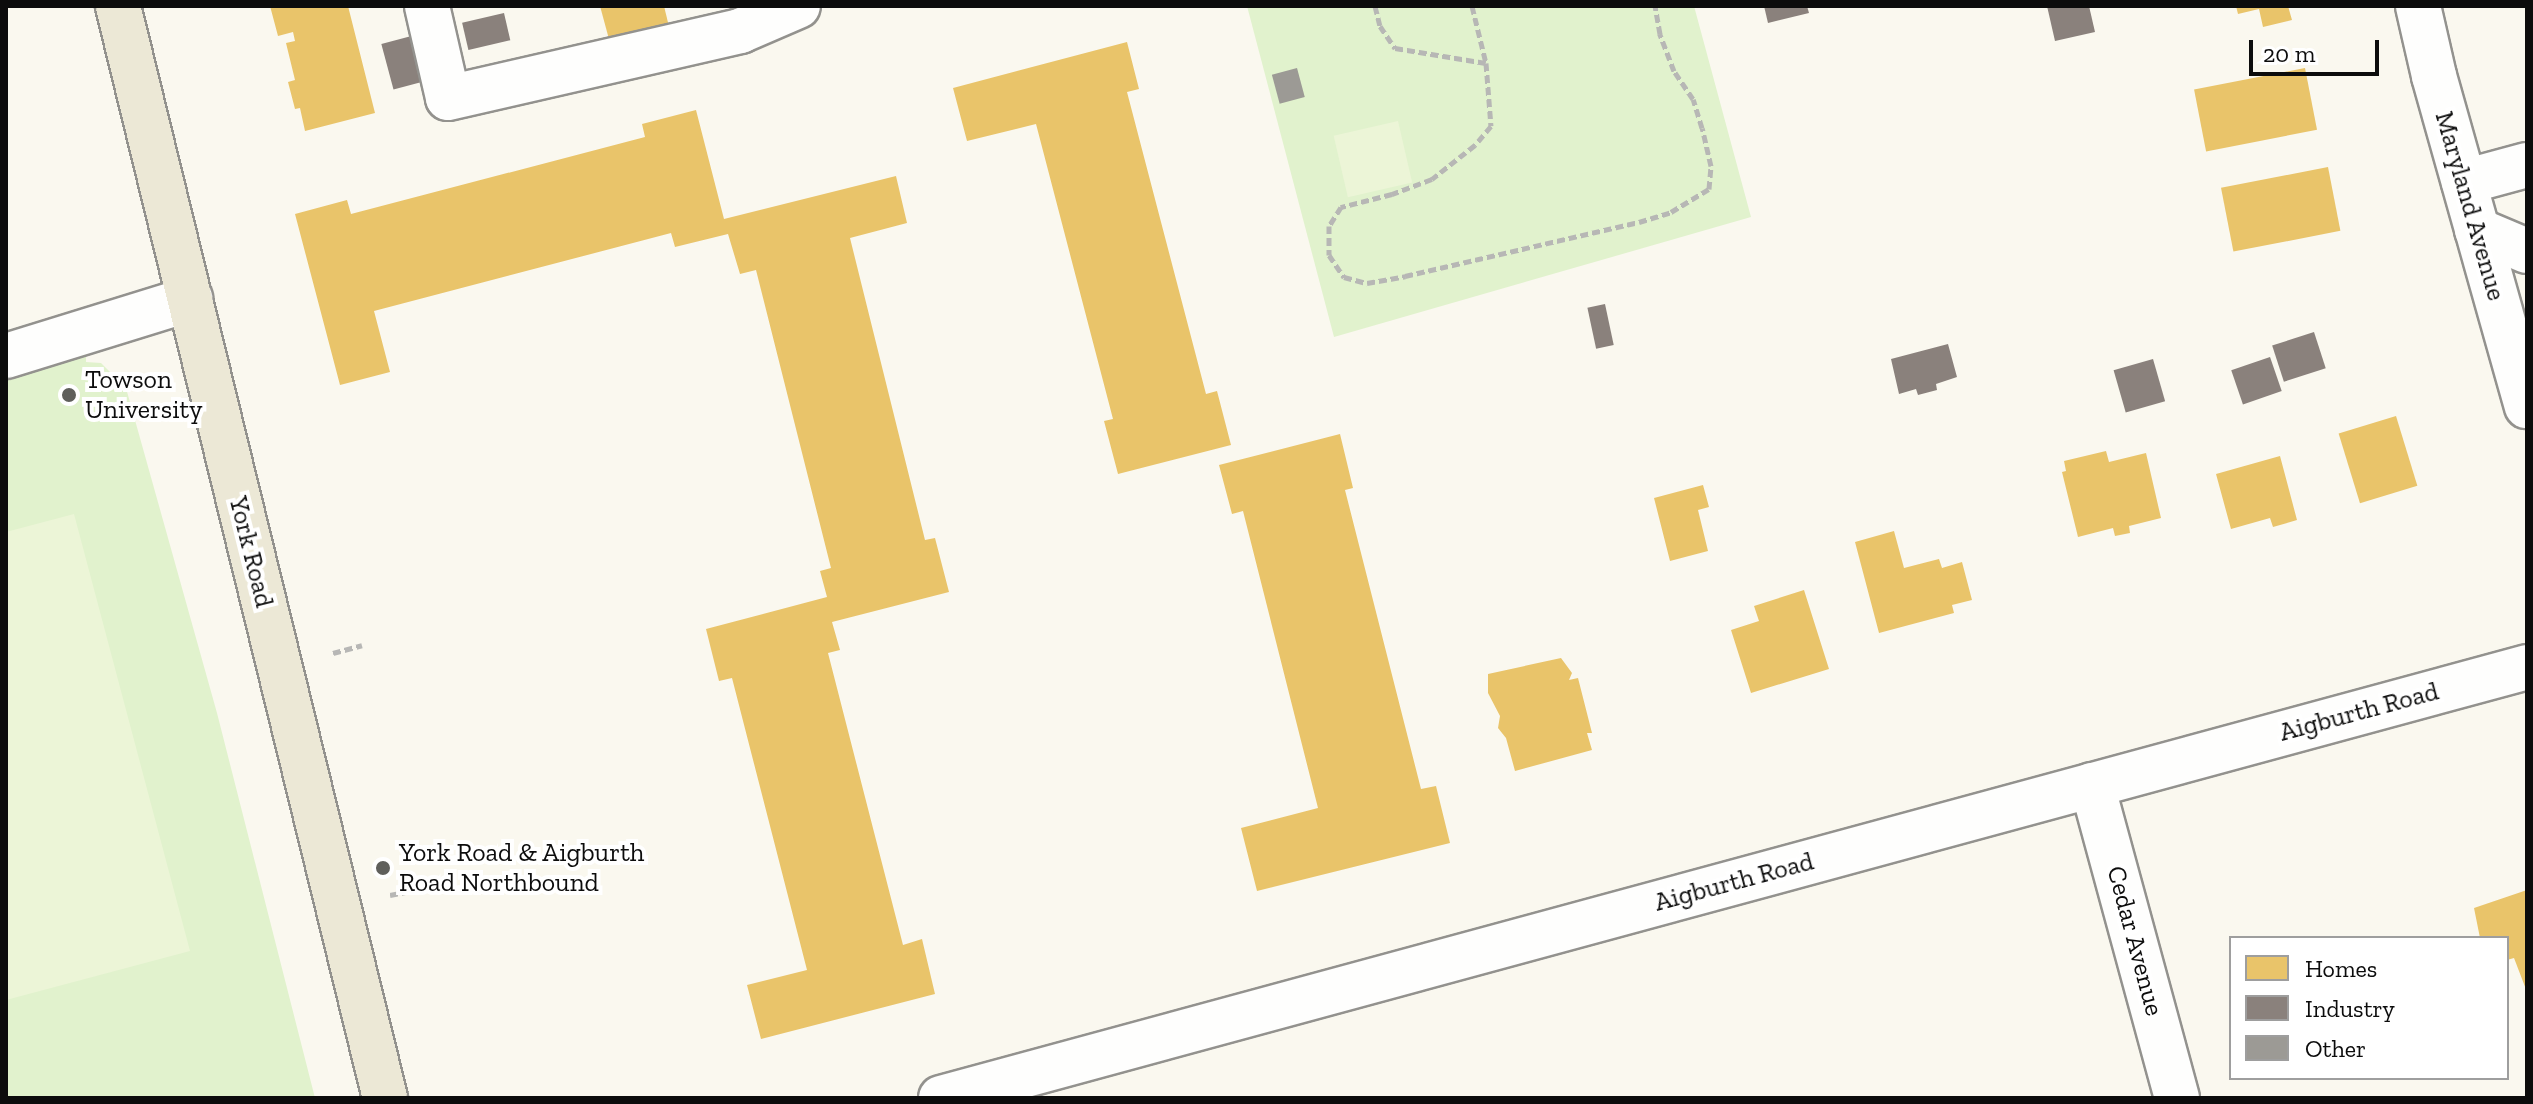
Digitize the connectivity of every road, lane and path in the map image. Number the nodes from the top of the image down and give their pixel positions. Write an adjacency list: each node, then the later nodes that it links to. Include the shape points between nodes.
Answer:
1 (118, 6): 13 (main road, York Road)
2 (427, 6): 7 (street, via 448,98 740,31)
3 (1375, 6): 8 (path, via 1380,26 1395,48)
4 (1472, 6): 8 (path)
5 (1655, 6): 8 (path, via 1670,59 1693,99 1702,128 1711,166 1709,189 1671,212 1639,222 1405,276 1367,283 1344,277 1329,255 1329,226 1341,207 1432,179 1475,145 1491,126)
6 (2418, 6): 10 (street, Maryland Avenue)
7 (776, 11)
8 (1486, 63)
9 (2527, 165): 10 (street)
10 (2464, 182): 11 (street, Maryland Avenue)
11 (2477, 230): 12 (street); 15 (street, Maryland Avenue)
12 (2527, 251)
13 (190, 299): 14 (street); 22 (main road, York Road)
14 (6, 356)
15 (2527, 406)
16 (362, 645): 17 (path)
17 (333, 653)
18 (2527, 667): 19 (street, Aigburth Road)
19 (2092, 785): 23 (street, Aigburth Road); 24 (street, Cedar Avenue)
20 (416, 890): 21 (path)
21 (390, 895)
22 (385, 1098)
23 (941, 1098)
24 (2177, 1098)

